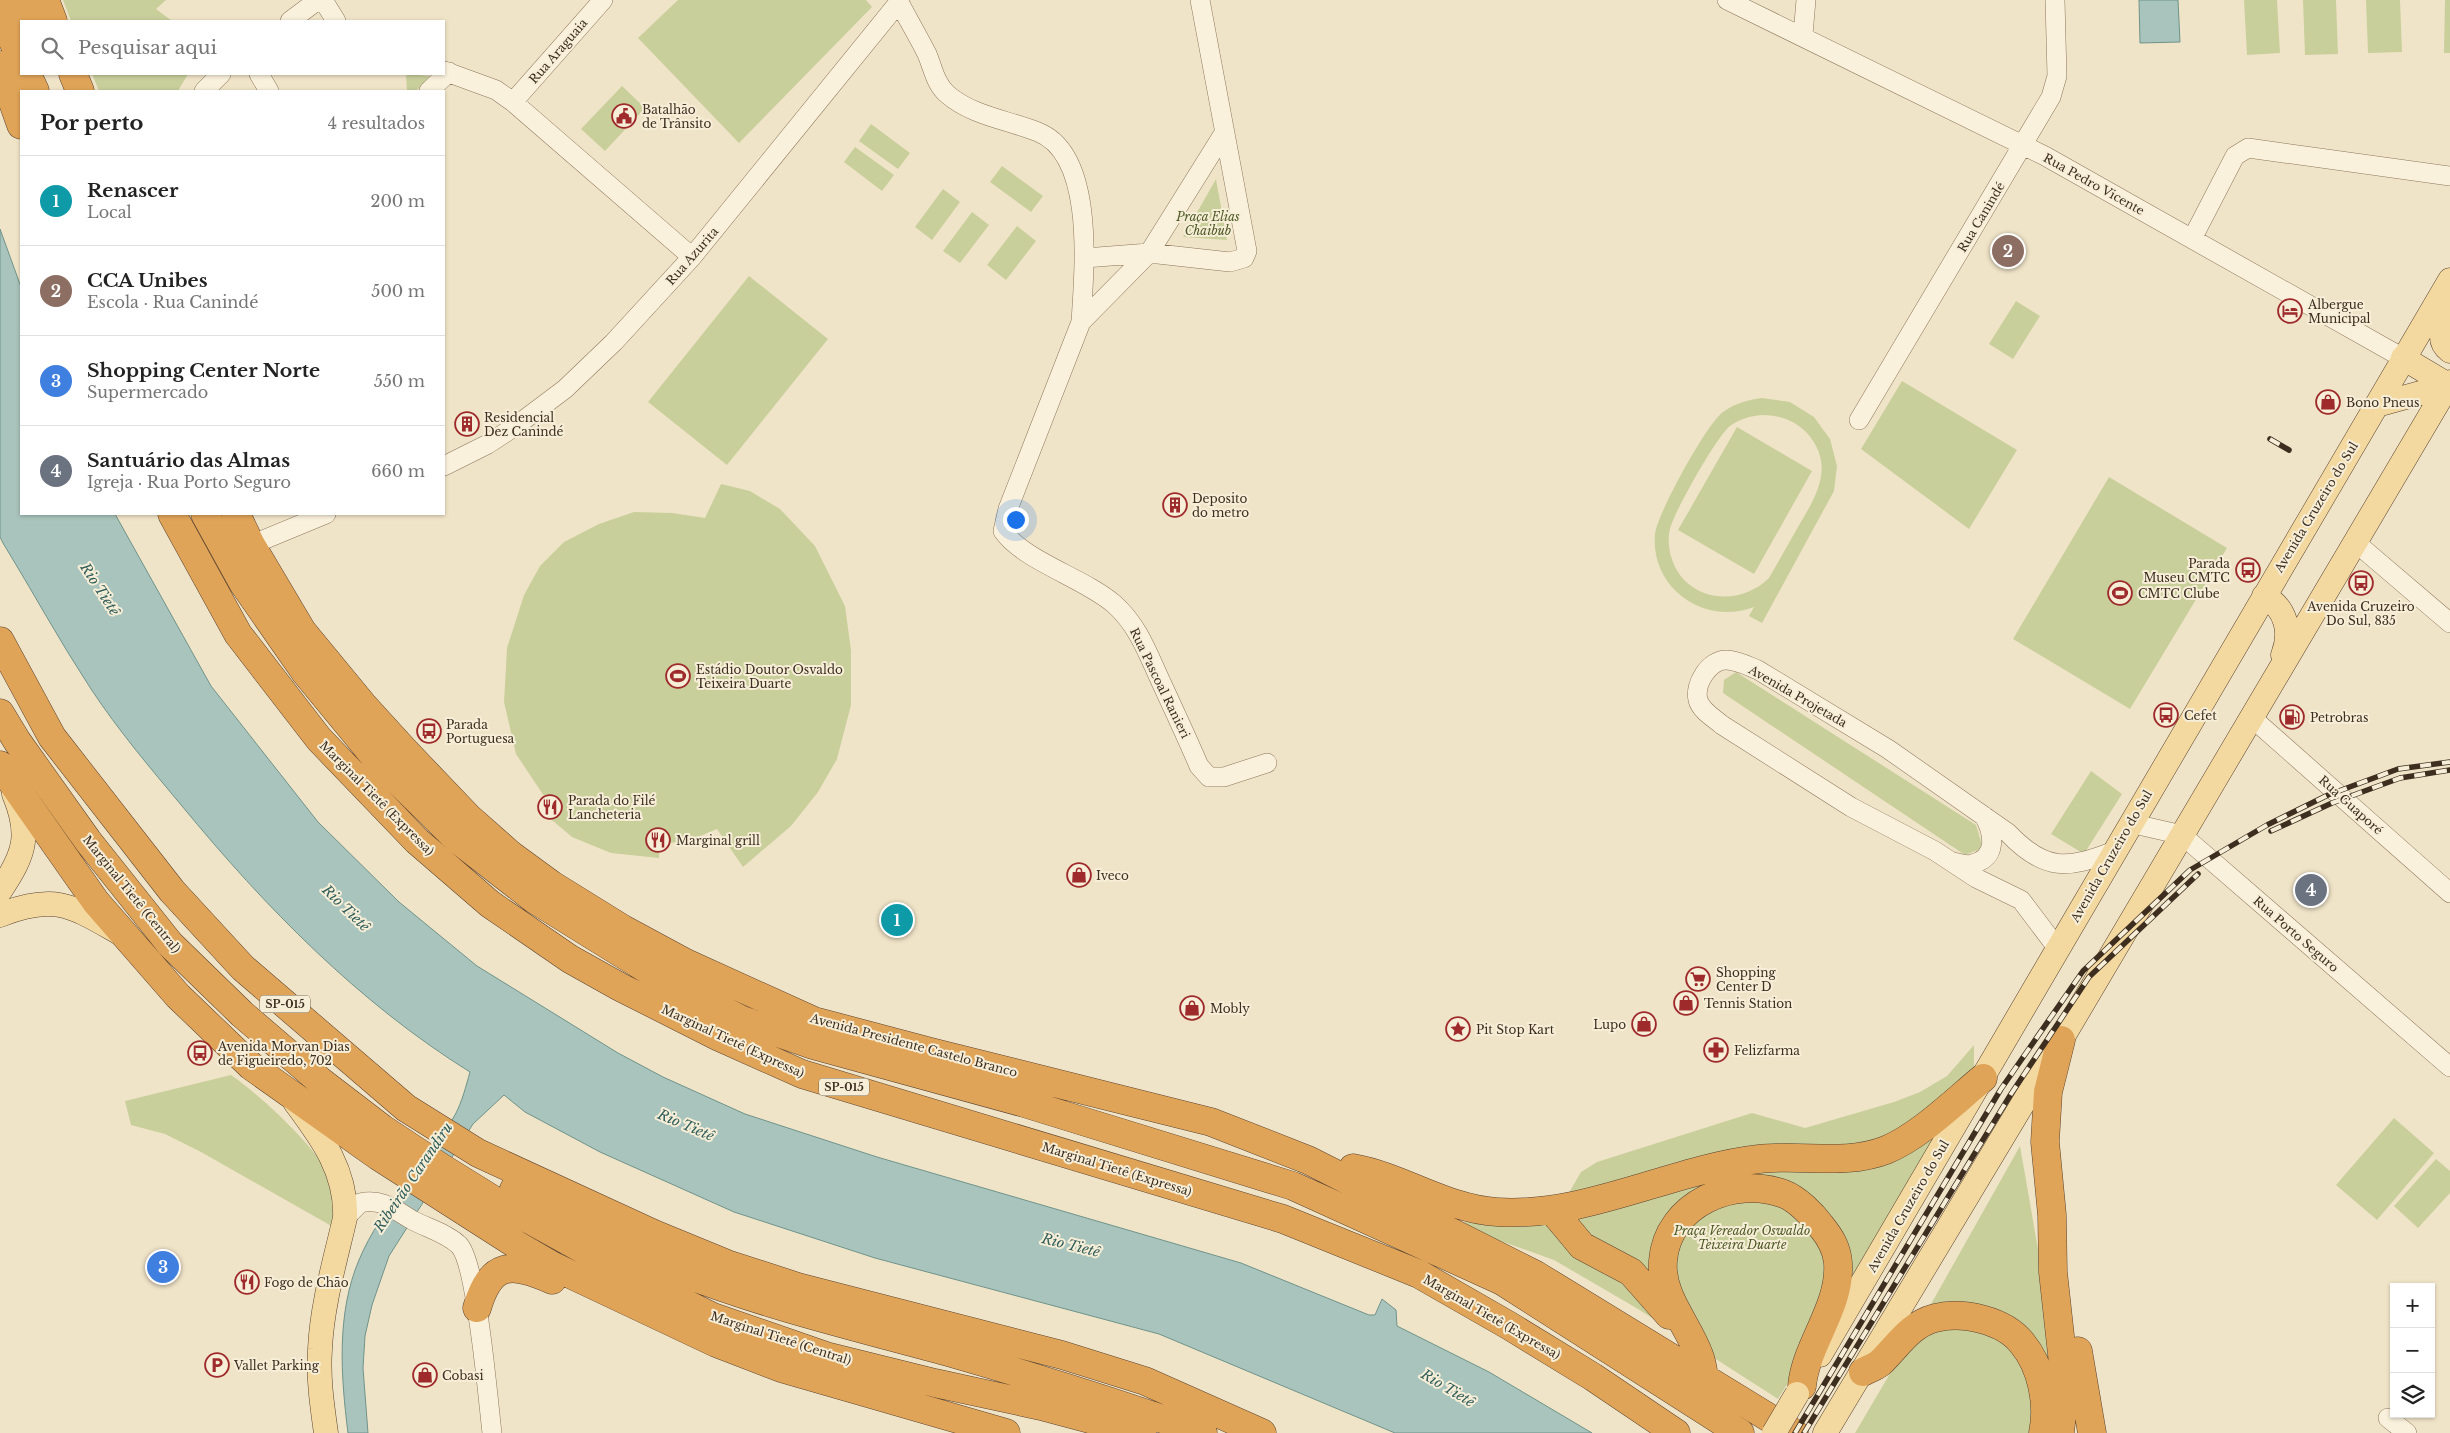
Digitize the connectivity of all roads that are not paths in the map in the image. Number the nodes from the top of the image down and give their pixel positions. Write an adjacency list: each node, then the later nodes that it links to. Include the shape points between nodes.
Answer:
1 (18, 0): 12 (highway)
2 (45, 0): 13 (highway)
3 (318, 0): 14 (street)
4 (324, 0): 15 (street)
5 (603, 0): 32 (street, Rua Araguaia)
6 (1200, 0): 34 (street)
7 (1727, 0): 16 (street, Rua Pedro Vicente)
8 (1806, 0): 16 (street)
9 (2055, 0): 35 (street, Rua Canindé, via 2056,86)
10 (899, 1): 39 (street, Rua Azurita); 40 (street, via 928,56 935,78 946,93 968,108 1040,133 1052,139 1062,150 1079,193)
11 (0, 12): 17 (highway)
12 (27, 20)
13 (53, 20)
14 (291, 20)
15 (335, 20)
16 (1803, 36): 35 (street, Rua Pedro Vicente)
17 (20, 58)
18 (0, 65): 33 (highway)
19 (446, 71): 32 (street, via 496,90)
20 (27, 75): 26 (highway)
21 (48, 75): 27 (highway)
22 (73, 75): 28 (highway)
23 (220, 75): 29 (street)
24 (260, 75): 30 (street)
25 (443, 75): 31 (street)
26 (35, 90)
27 (55, 90)
28 (80, 90)
29 (205, 90)
30 (269, 90)
31 (430, 90)
32 (513, 102): 39 (street)
33 (20, 122)
34 (1224, 133): 38 (street); 38 (street, via 1247,242 1244,258 1230,262)
35 (2024, 145): 37 (street, Rua Pedro Vicente); 48 (street, Rua Canindé)
36 (2450, 176): 37 (street, via 2248,148 2236,156)
37 (2192, 239): 45 (street, Rua Pedro Vicente)
38 (1149, 253): 40 (street); 43 (street)
39 (692, 258): 49 (street, Rua Azurita, via 565,389 488,444)
40 (1085, 258): 43 (street)
41 (2450, 280): 45 (main road, Avenida Cruzeiro do Sul)
42 (2450, 315): 44 (main road, via 2441,338)
43 (1081, 322): 62 (street, Rua Pascoal Ranieri, via 1008,509 1003,531 1019,547 1114,603 1127,617 1141,636 1199,766 1209,777 1224,777)
44 (2450, 351)
45 (2403, 358): 46 (main road, Rua Pedro Vicente); 47 (main road, Avenida Cruzeiro do Sul)
46 (2450, 384): 47 (main road); 54 (main road)
47 (2377, 405): 56 (main road, Avenida Cruzeiro do Sul)
48 (1859, 420)
49 (445, 466)
50 (173, 515): 103 (highway, Marginal Tietê (Expressa) / SP-015, via 238,634 319,739 424,847 490,904 570,958 719,1038 802,1074 1283,1218 1419,1274 1508,1325)
51 (206, 515): 81 (highway, via 243,583 299,664 379,762 457,838 534,899 671,984 742,1020 813,1045 1024,1103)
52 (236, 515): 55 (highway, Avenida Presidente Castelo Branco)
53 (324, 515): 55 (street)
54 (2355, 542): 57 (street); 59 (main road)
55 (251, 545): 75 (highway, Avenida Presidente Castelo Branco, via 302,631 363,705 468,817 511,855 623,929 686,963 814,1020)
56 (2264, 596): 59 (main road, via 2280,609 2286,624 2287,640); 65 (main road, Avenida Cruzeiro do Sul)
57 (2450, 623)
58 (0, 642): 79 (highway, SP-015, via 52,737 172,891 243,968 406,1108)
59 (2281, 667): 61 (main road)
60 (0, 713): 85 (highway, Marginal Tietê (Central), via 88,841 170,944 242,1014 383,1129 492,1199)
61 (2252, 717): 66 (main road); 70 (street, Rua Guaporé)
62 (1266, 763)
63 (2, 768): 69 (main road, via 23,818 25,834 22,849); 72 (highway, via 96,902)
64 (1984, 816): 67 (street, Avenida Projetada, via 2022,847 2059,865 2076,864); 68 (street, via 1992,837 1992,849 1972,865); 68 (street, Avenida Projetada, via 1888,749 1758,670 1726,660 1714,662 1707,670 1700,682 1698,700 1706,712 1722,725 1851,807)
65 (2130, 823): 66 (street, Rua Porto Seguro); 67 (main road, Avenida Cruzeiro do Sul)
66 (2182, 835): 74 (main road); 76 (street, Rua Porto Seguro)
67 (2114, 851): 73 (main road, Avenida Cruzeiro do Sul)
68 (1952, 861): 73 (street, Avenida Projetada, via 1976,878 2020,900)
69 (0, 891)
70 (2450, 893)
71 (0, 915): 72 (main road, via 43,902 80,912)
72 (126, 936): 78 (highway, via 222,1040)
73 (2058, 949): 77 (main road, Avenida Cruzeiro do Sul)
74 (2061, 1040): 83 (highway, via 2048,1092 2045,1142); 90 (main road)
75 (931, 1052): 80 (highway, Avenida Presidente Castelo Branco, via 1211,1122); 81 (highway, via 951,1067 1254,1157)
76 (2450, 1067)
77 (1983, 1078): 82 (highway, via 1903,1141 1872,1154 1832,1160 1759,1159 1712,1167); 92 (main road, Avenida Cruzeiro do Sul)
78 (291, 1096): 84 (main road, via 325,1143 339,1171 346,1204); 88 (highway, via 462,1211 556,1267)
79 (484, 1156): 89 (highway, via 514,1189 614,1242 682,1272 736,1292); 102 (highway, SP-015, via 727,1264 798,1287 1145,1381)
80 (1308, 1160): 82 (highway, via 1358,1168 1462,1206 1496,1212); 91 (highway, via 1536,1275)
81 (1293, 1186): 104 (highway, via 1502,1281)
82 (1552, 1210): 87 (highway, via 1582,1246 1631,1272 1676,1325)
83 (2052, 1215): 108 (highway, via 2052,1272 2065,1381); 109 (highway)
84 (345, 1218): 86 (street, via 360,1203 380,1201 449,1237 460,1246 469,1267); 96 (main road, via 322,1318 319,1381)
85 (646, 1284): 89 (highway, via 673,1282 731,1307 818,1336 974,1374); 100 (highway, Marginal Tietê (Central), via 713,1317 826,1356)
86 (477, 1308): 88 (highway, via 482,1290 490,1278 500,1270 515,1267 530,1270 674,1334); 97 (street)
87 (1688, 1332): 91 (highway, via 1699,1355); 92 (highway, via 1664,1284 1662,1260 1670,1233 1684,1214 1699,1202 1718,1194 1752,1188 1784,1194 1813,1215 1828,1234 1838,1263 1836,1289 1803,1371)
88 (716, 1343): 93 (highway, via 781,1368)
89 (1002, 1369): 101 (highway)
90 (1863, 1372): 95 (main road); 107 (highway, via 1879,1364 1918,1324 1935,1318 1974,1317 2000,1326 2022,1342 2036,1369 2044,1395)
91 (1704, 1377): 106 (highway)
92 (1799, 1390): 105 (main road, Avenida Cruzeiro do Sul, bridge)
93 (894, 1400): 98 (highway); 99 (highway, via 916,1391)
94 (2388, 1418): 110 (street)
95 (1831, 1424)
96 (326, 1433)
97 (492, 1433)
98 (1006, 1433)
99 (1078, 1433)
100 (1142, 1433)
101 (1203, 1433)
102 (1262, 1433)
103 (1676, 1433)
104 (1740, 1433)
105 (1774, 1433)
106 (1794, 1433)
107 (2043, 1433)
108 (2060, 1433)
109 (2092, 1433)
110 (2408, 1433)

